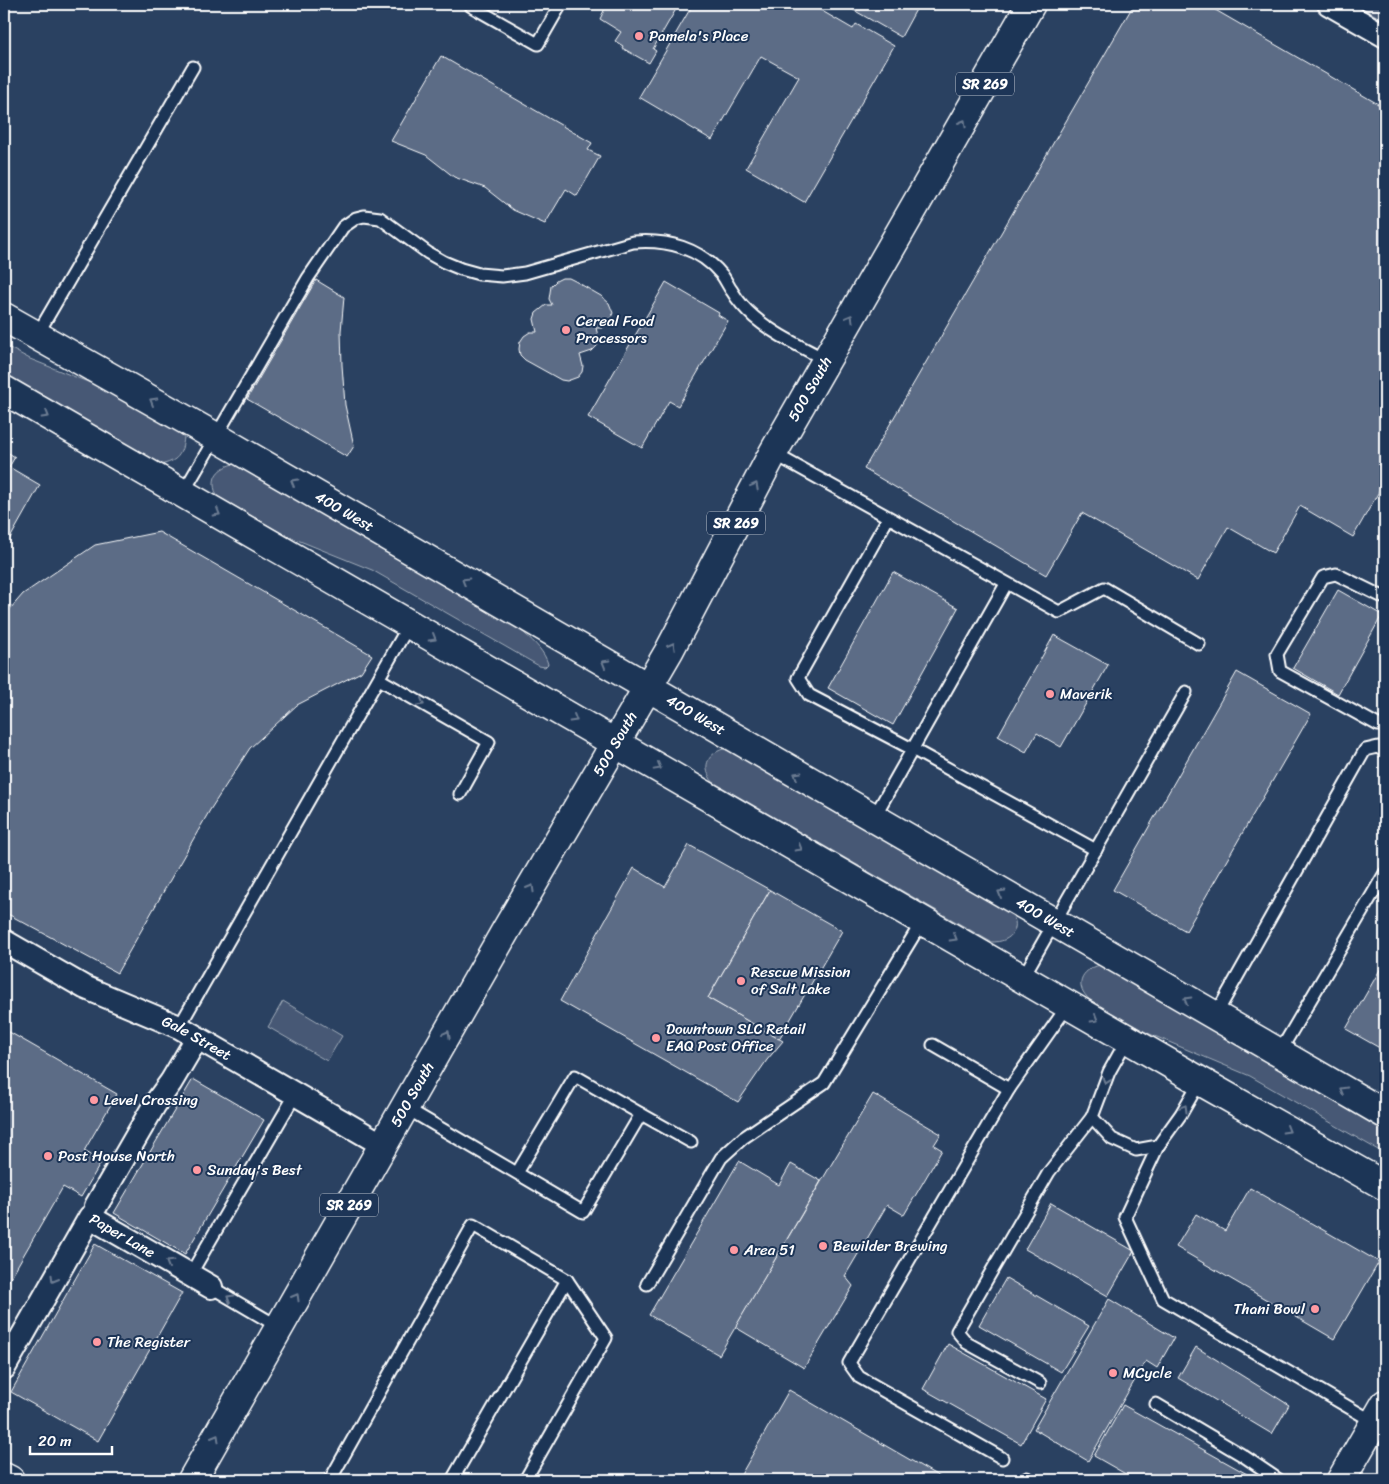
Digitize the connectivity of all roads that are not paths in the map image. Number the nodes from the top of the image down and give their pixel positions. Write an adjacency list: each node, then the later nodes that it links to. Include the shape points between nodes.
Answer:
1 (472, 4): 2 (lane, via 538,44)
2 (561, 4)
3 (1031, 4): 9 (street, 500 South / SR 269, one-way to 3)
4 (1329, 4): 5 (street)
5 (1385, 36)
6 (193, 68): 8 (lane)
7 (4, 317): 8 (street, 400 West)
8 (37, 335): 11 (street, 400 West, one-way to 8)
9 (826, 360): 11 (lane, via 754,317 711,264 681,246 666,242 633,242 525,273 480,274 444,262 380,218 364,216 349,222 329,246); 12 (street, 500 South / SR 269)
10 (4, 390): 13 (street, one-way to 13)
11 (216, 437): 13 (lane); 20 (street, 400 West, one-way to 11)
12 (773, 452): 14 (lane); 20 (street, 500 South / SR 269, one-way to 12)
13 (183, 493): 17 (street, one-way to 17)
14 (888, 518): 15 (lane); 24 (lane, via 798,678 809,695)
15 (1006, 584): 18 (lane, via 1059,612 1104,588); 24 (lane)
16 (1385, 598): 22 (lane, via 1336,574 1323,578 1277,654 1280,671 1378,725)
17 (409, 625): 19 (lane); 23 (street, one-way to 23)
18 (1199, 644)
19 (379, 679): 26 (lane, one-way to 26, via 488,742); 36 (lane)
20 (647, 688): 23 (street, 500 South / SR 269); 27 (street, 400 West, one-way to 20)
21 (1186, 692): 28 (lane)
22 (1385, 725)
23 (615, 743): 30 (street, one-way to 30); 43 (street, 500 South / SR 269, one-way to 23)
24 (914, 750): 27 (lane); 28 (lane)
25 (1385, 752): 35 (lane, via 1378,748 1364,750)
26 (460, 794)
27 (873, 819): 31 (street, 400 West, one-way to 27)
28 (1096, 850): 31 (lane)
29 (1385, 872): 39 (lane)
30 (923, 920): 33 (street, one-way to 33); 55 (lane, via 824,1083 743,1138 720,1158)
31 (1054, 924): 33 (lane); 35 (street, 400 West, one-way to 31)
32 (4, 941): 36 (street, Gale Street, via 84,987)
33 (1023, 977): 34 (street)
34 (1069, 1004): 37 (street, one-way to 37); 41 (lane)
35 (1215, 1016): 39 (street, 400 West)
36 (188, 1033): 42 (street, Gale Street); 52 (street, via 172,1082 155,1104)
37 (1128, 1038): 40 (street); 46 (lane, one-way to 46, via 1109,1072)
38 (934, 1045): 41 (lane)
39 (1278, 1053): 45 (street, 400 West, one-way to 39)
40 (1200, 1081): 49 (lane, one-way to 40); 51 (street, one-way to 51)
41 (1009, 1089): 62 (lane, via 849,1363 859,1377)
42 (294, 1095): 48 (street, Gale Street); 53 (lane)
43 (406, 1108): 48 (street, 500 South / SR 269); 50 (lane)
44 (641, 1114): 47 (lane); 50 (lane, via 574,1076); 50 (lane, via 583,1212)
45 (1385, 1114)
46 (1092, 1117): 49 (lane, via 1112,1139 1136,1150); 59 (lane, via 1048,1172 958,1332 967,1343)
47 (691, 1142)
48 (384, 1145): 57 (street, 500 South / SR 269, one-way to 48)
49 (1158, 1146): 61 (lane, via 1125,1217 1163,1299)
50 (517, 1173)
51 (1385, 1186)
52 (96, 1206)
53 (190, 1275): 56 (street, Paper Lane); 58 (street, Paper Lane, one-way to 58, via 90,1217)
54 (566, 1280): 66 (lane, via 473,1225); 67 (lane); 68 (lane, via 606,1338)
55 (647, 1284)
56 (211, 1287): 57 (lane, Paper Lane, one-way to 56)
57 (279, 1327): 65 (street, 500 South / SR 269, one-way to 57)
58 (4, 1368)
59 (1040, 1383)
60 (1156, 1404): 69 (lane)
61 (1380, 1413): 70 (street)
62 (1002, 1458)
63 (4, 1476): 64 (street)
64 (10, 1480)
65 (192, 1480)
66 (330, 1480)
67 (452, 1480)
68 (525, 1480)
69 (1279, 1480)
70 (1341, 1480)

